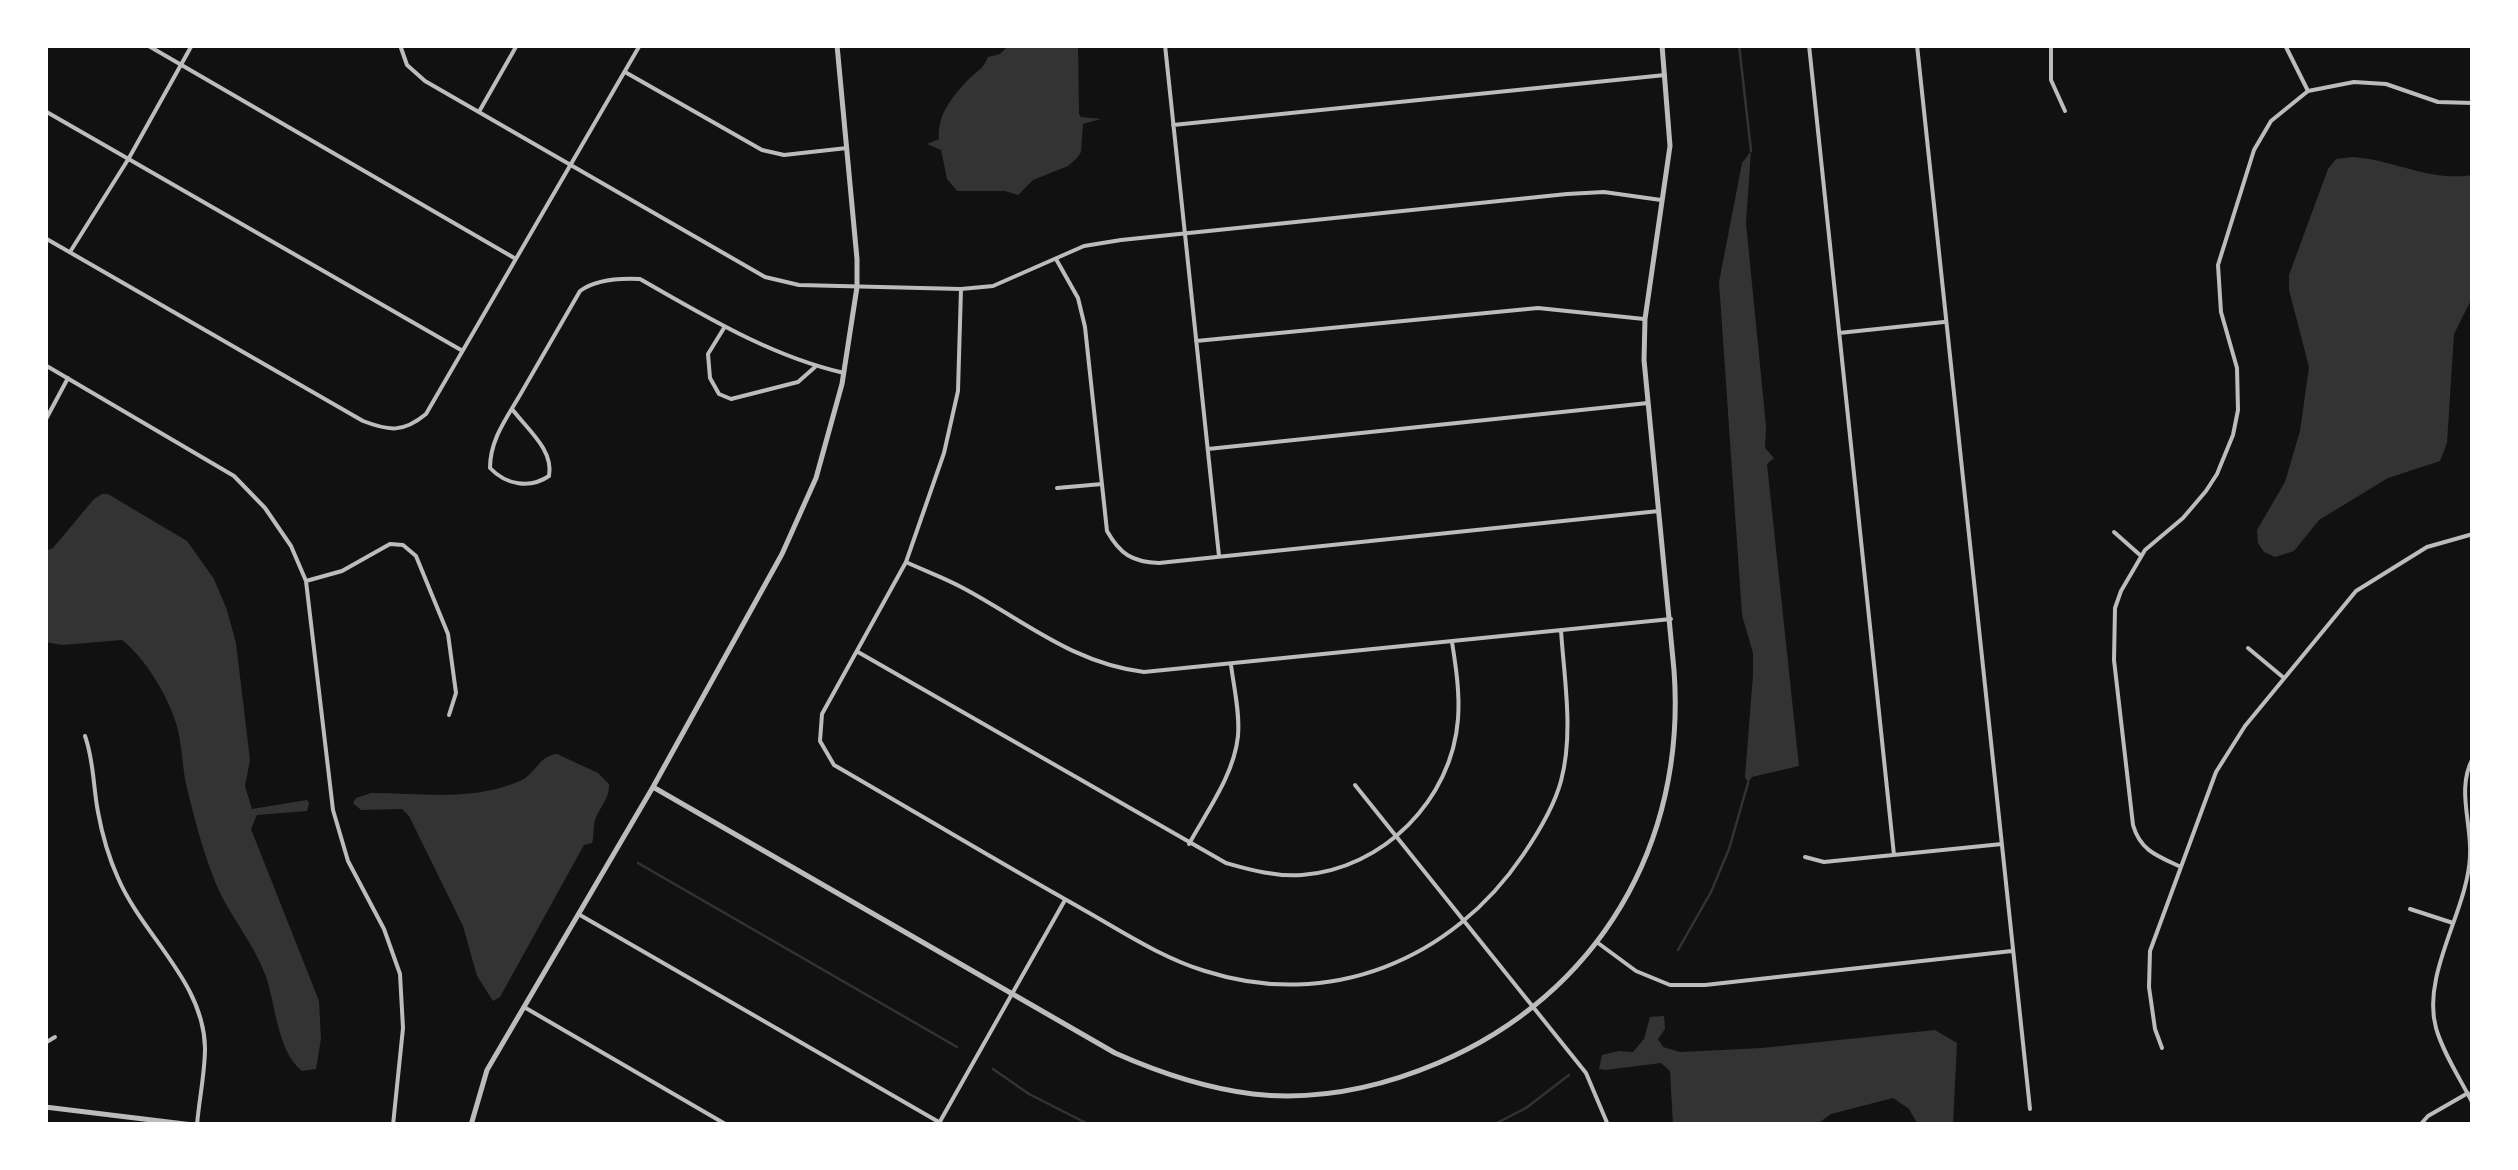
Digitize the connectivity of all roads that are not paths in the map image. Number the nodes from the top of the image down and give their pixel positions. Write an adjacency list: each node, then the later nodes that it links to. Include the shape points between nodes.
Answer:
1 (147, 45): 13 (street)
2 (192, 45): 13 (street)
3 (400, 45): 20 (street, via 407,64 425,81)
4 (517, 45): 20 (street)
5 (640, 45): 14 (street)
6 (837, 45): 22 (street)
7 (1165, 45): 21 (street)
8 (1662, 45): 15 (street)
9 (1809, 45): 36 (street)
10 (1917, 45): 34 (street)
11 (2050, 45): 19 (street, via 2051,80)
12 (2285, 45): 16 (street)
13 (181, 64): 23 (street); 29 (street)
14 (625, 72): 22 (street, via 762,150 784,155); 24 (street)
15 (1665, 75): 21 (street); 25 (street, via 1670,146)
16 (2308, 91): 17 (street, via 2386,84 2438,102); 53 (street, via 2260,138 2218,265 2221,312 2238,368 2238,410 2225,456 2193,506)
17 (2473, 103)
18 (45, 111): 23 (street)
19 (2066, 111)
20 (479, 112): 24 (street)
21 (1174, 126): 26 (street)
22 (847, 148): 31 (street)
23 (129, 158): 28 (street); 38 (street)
24 (572, 164): 29 (street); 31 (street, via 765,278)
25 (1661, 200): 26 (street, via 1567,194); 33 (street)
26 (1185, 234): 30 (street, via 1084,246); 37 (street)
27 (45, 238): 28 (street)
28 (70, 252): 38 (street, via 390,432 426,414)
29 (516, 259): 38 (street)
30 (1056, 259): 32 (street, via 993,286); 47 (street, via 1086,327)
31 (856, 288): 32 (street); 41 (street)
32 (961, 290): 54 (street, via 958,391)
33 (1645, 319): 37 (street, via 1538,308); 43 (street)
34 (1945, 322): 36 (street); 70 (street)
35 (724, 328): 40 (street); 40 (street, via 708,354 719,394 731,399 798,382); 44 (street, via 640,279 588,285)
36 (1839, 333): 71 (street)
37 (1196, 341): 46 (street)
38 (463, 352)
39 (45, 365): 42 (street)
40 (815, 367): 41 (street)
41 (844, 373): 67 (street, via 816,478 782,554)
42 (68, 378): 45 (street); 55 (street, via 234,476 291,546)
43 (1648, 403): 46 (street); 49 (street)
44 (512, 409): 44 (street, via 490,449 490,468 512,482 536,484 549,476 551,464)
45 (45, 420)
46 (1208, 449): 52 (street)
47 (1102, 484): 48 (street); 52 (street, via 1107,531 1118,550 1138,562)
48 (1057, 488)
49 (1660, 510): 52 (street); 56 (street)
50 (2114, 532): 53 (street)
51 (2473, 534): 62 (street, via 2427,547 2356,590)
52 (1219, 556)
53 (2141, 556): 73 (street, via 2121,590 2112,631 2133,824 2143,846)
54 (906, 562): 60 (street); 61 (street, via 1110,668 1144,672)
55 (306, 582): 63 (street, via 390,544 416,556 448,634 456,693); 93 (street, via 333,810 348,862 400,974 403,1028)
56 (1671, 619): 57 (street); 79 (street, via 1677,705 1664,808 1641,868)
57 (1562, 630): 58 (street); 77 (street, via 1567,720 1561,780 1530,844)
58 (1452, 642): 61 (street); 68 (street, via 1454,746 1436,792)
59 (2248, 648): 62 (street)
60 (858, 652): 69 (street); 74 (street, via 822,714 819,732 828,757)
61 (1231, 664): 69 (street, via 1235,752)
62 (2284, 678): 73 (street, via 2216,772)
63 (449, 715)
64 (85, 736): 92 (street, via 118,878 189,988 198,1016 205,1046)
65 (2473, 758): 78 (street, via 2464,793 2470,857)
66 (1354, 785): 68 (street)
67 (653, 786): 76 (street); 81 (street)
68 (1397, 836): 69 (street, via 1365,857 1301,875 1260,873); 77 (street)
69 (1188, 844)
70 (2002, 844): 71 (street); 80 (street)
71 (1894, 855): 72 (street, via 1824,862)
72 (1805, 857)
73 (2179, 866): 86 (street, via 2148,966)
74 (1065, 900): 77 (street, via 1189,966 1282,984 1322,982 1396,963); 81 (street)
75 (2410, 909): 78 (street)
76 (579, 915): 82 (street); 91 (street)
77 (1465, 922): 83 (street)
78 (2453, 923): 87 (street, via 2434,993 2436,1027)
79 (1598, 942): 80 (street, via 1670,986); 83 (street)
80 (2012, 952): 90 (street)
81 (1013, 993): 83 (street, via 1146,1066 1257,1094 1340,1092 1404,1078 1472,1048); 91 (street)
82 (524, 1007): 94 (street, via 487,1070); 95 (street)
83 (1533, 1009): 96 (street, via 1586,1073)
84 (55, 1037): 85 (street)
85 (45, 1043)
86 (2162, 1048)
87 (2468, 1093): 88 (street); 97 (street)
88 (2473, 1104)
89 (45, 1107): 92 (street)
90 (2030, 1108)
91 (940, 1124)
92 (195, 1125)
93 (393, 1125)
94 (471, 1125)
95 (727, 1125)
96 (1608, 1125)
97 (2420, 1125)

